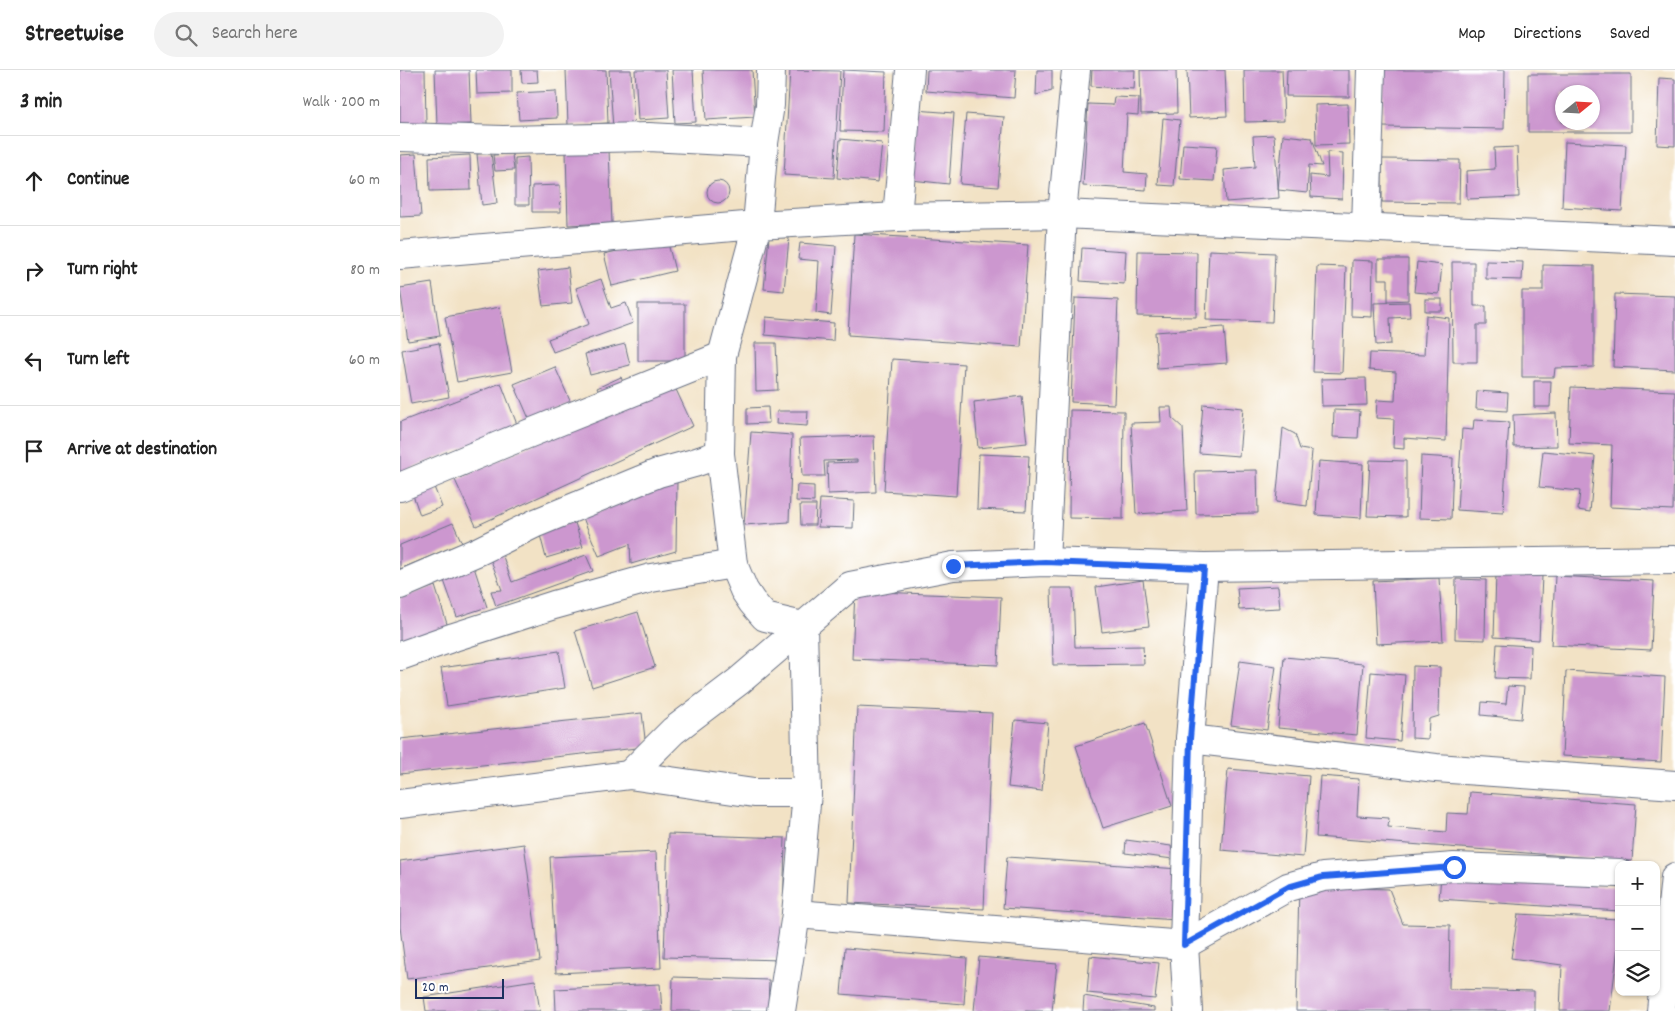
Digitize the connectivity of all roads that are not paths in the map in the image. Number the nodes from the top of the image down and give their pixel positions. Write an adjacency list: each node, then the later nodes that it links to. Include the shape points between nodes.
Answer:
1 (770, 70): 6 (street, via 770,105)
2 (910, 70): 8 (street)
3 (1076, 70): 7 (street)
4 (1371, 70): 10 (street)
5 (400, 137): 6 (street, via 504,140 649,137)
6 (764, 143): 9 (street)
7 (1062, 214): 8 (street); 10 (street); 17 (street)
8 (898, 217): 9 (street)
9 (757, 225): 12 (street); 13 (street)
10 (1366, 227): 11 (street)
11 (1675, 241)
12 (400, 254)
13 (722, 356): 14 (street); 15 (street)
14 (720, 454): 18 (street); 20 (street, via 658,473 554,515)
15 (400, 488)
16 (1675, 560): 19 (street)
17 (1045, 562): 19 (street); 21 (street, via 953,566 850,586)
18 (733, 564): 21 (street, via 744,590 765,617); 22 (street, via 651,578 554,605)
19 (1204, 568): 23 (street)
20 (400, 585)
21 (803, 626): 24 (street, via 739,681 673,731); 26 (street)
22 (400, 656)
23 (1190, 739): 25 (street, via 1436,768); 32 (street)
24 (629, 775): 26 (street, via 754,793); 27 (street)
25 (1675, 785)
26 (807, 793): 31 (street)
27 (400, 804)
28 (1615, 873): 32 (street, via 1454,867 1323,877 1288,887)
29 (1660, 875): 30 (street)
30 (1675, 877): 35 (street)
31 (796, 914): 32 (street); 33 (street)
32 (1184, 945): 34 (street)
33 (780, 1011)
34 (1188, 1011)
35 (1661, 1011)

